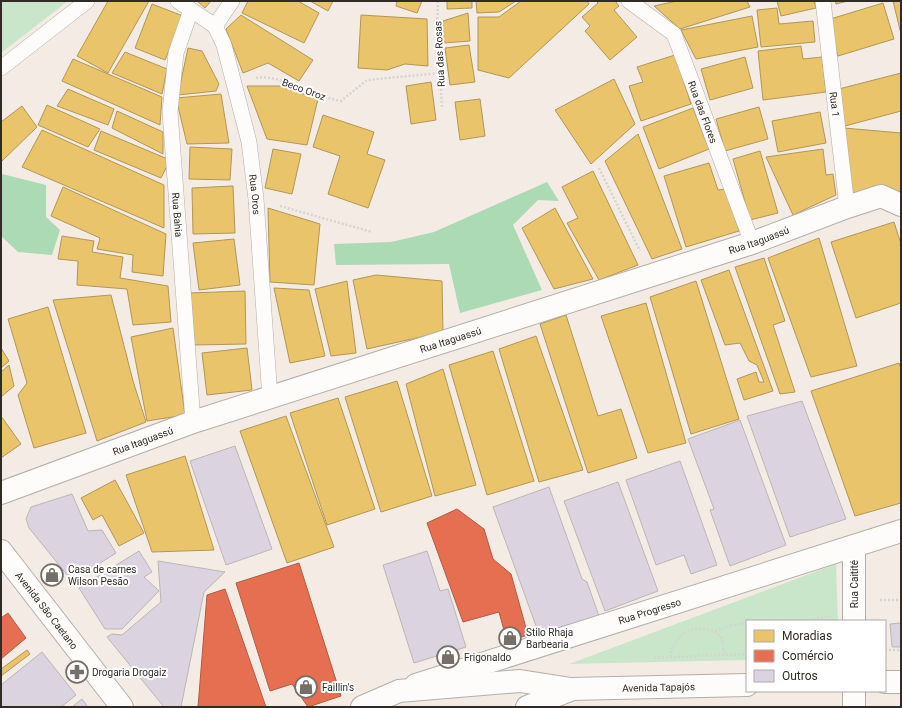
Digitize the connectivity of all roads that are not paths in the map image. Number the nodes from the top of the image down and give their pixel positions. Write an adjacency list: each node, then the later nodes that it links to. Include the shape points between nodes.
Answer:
1 (88, 1): 8 (lane)
2 (178, 1): 6 (lane)
3 (232, 1): 7 (lane)
4 (629, 1): 11 (lane, Rua das Flores, via 674,34)
5 (824, 1): 10 (lane, Rua 1)
6 (191, 10): 7 (lane); 13 (lane, Rua Bahia, via 176,53 170,112)
7 (215, 26): 12 (lane, Rua Oros, via 224,45 249,142 256,199)
8 (1, 68)
9 (901, 205): 10 (street, Rua Itaguassú, via 882,196)
10 (847, 207): 11 (street, Rua Itaguassú)
11 (752, 242): 12 (street, Rua Itaguassú)
12 (270, 398): 13 (street, Rua Itaguassú)
13 (193, 422): 14 (street, Rua Itaguassú)
14 (1, 493)
15 (901, 532): 16 (street, Rua Progresso)
16 (854, 547): 18 (street, Rua Caitité); 23 (street, Rua Progresso)
17 (1, 551): 25 (street, Avenida São Caetano)
18 (854, 620)
19 (886, 682): 20 (street)
20 (901, 682)
21 (746, 685): 22 (street, Avenida Tapajós)
22 (571, 689): 23 (street, via 520,682); 27 (street)
23 (399, 691): 26 (street)
24 (854, 692): 28 (street)
25 (122, 707)
26 (362, 707)
27 (527, 707)
28 (854, 707)

